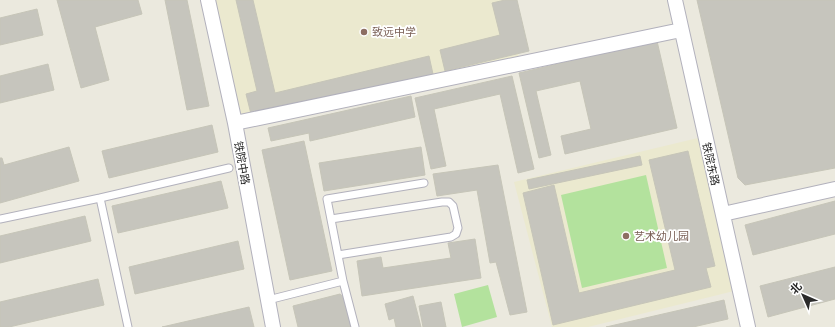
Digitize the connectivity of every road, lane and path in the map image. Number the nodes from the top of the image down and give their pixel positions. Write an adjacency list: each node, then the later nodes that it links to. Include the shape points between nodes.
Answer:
1 (208, 0): 4 (street, 铁院中路)
2 (674, 0): 3 (street, 铁院东路)
3 (681, 30): 4 (street); 9 (street, 铁院东路)
4 (235, 123): 14 (street, 铁院中路)
5 (229, 168): 8 (lane)
6 (424, 183): 11 (lane, via 327,199)
7 (835, 190): 9 (street)
8 (100, 198): 10 (lane); 15 (lane)
9 (723, 214): 18 (street, 铁院东路)
10 (0, 219)
11 (331, 219): 12 (lane); 12 (lane, via 449,202 453,206 458,228 456,234 451,237)
12 (338, 255): 13 (lane)
13 (343, 281): 14 (lane); 17 (lane)
14 (268, 300): 16 (street, 铁院中路)
15 (128, 327)
16 (273, 327)
17 (356, 327)
18 (748, 327)

